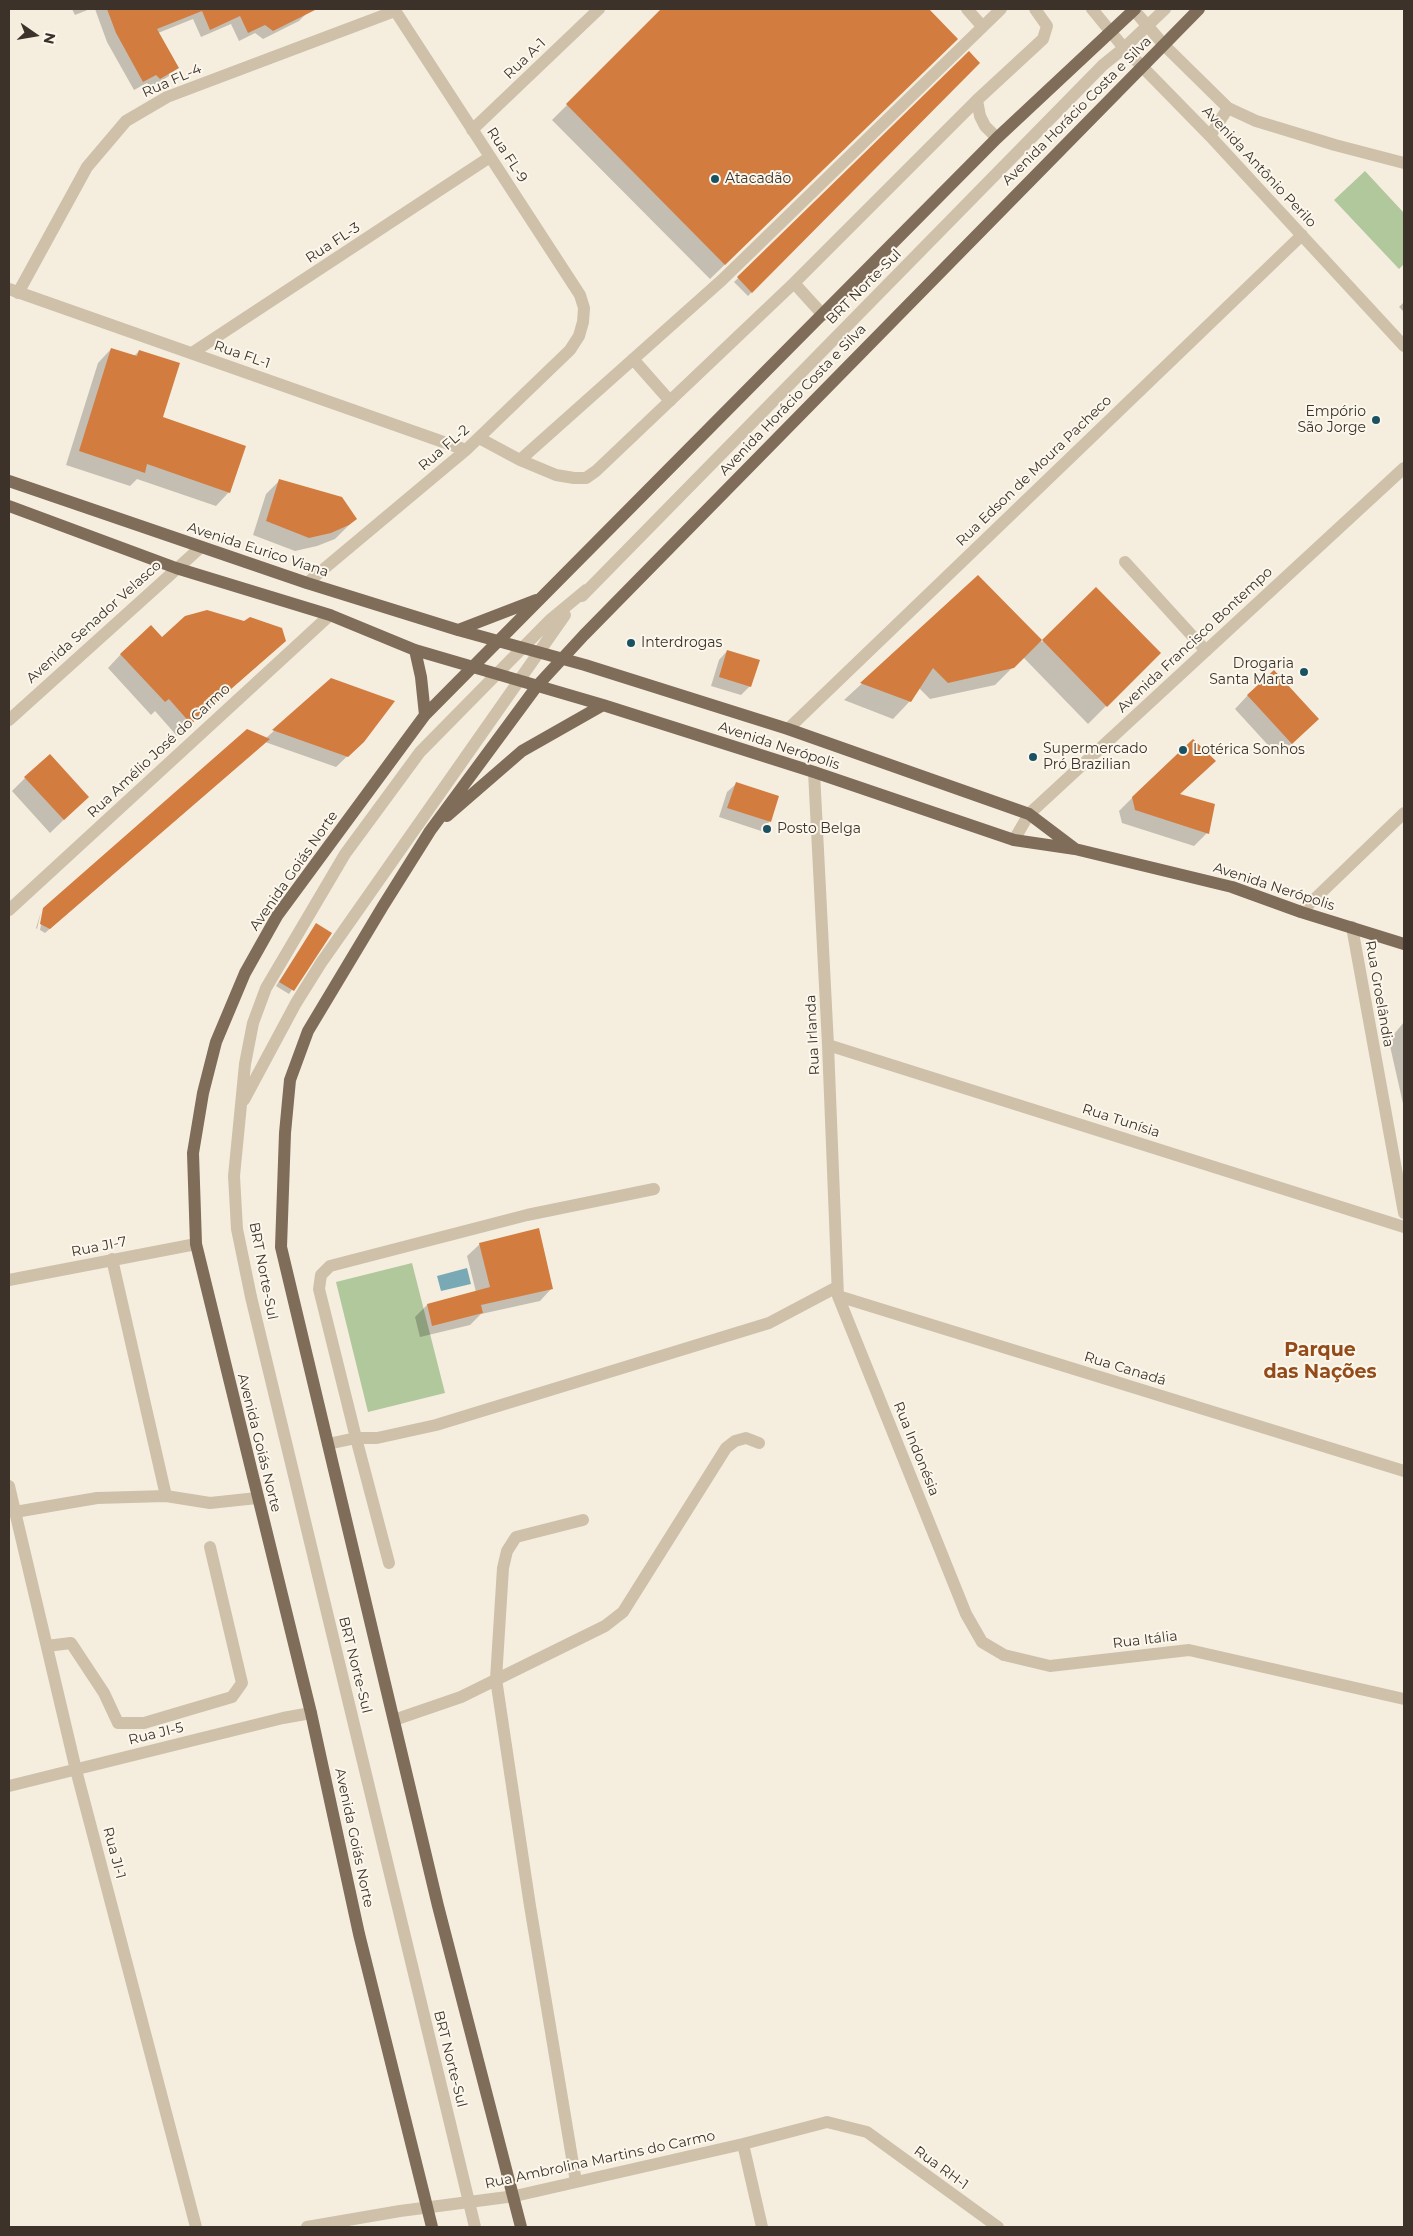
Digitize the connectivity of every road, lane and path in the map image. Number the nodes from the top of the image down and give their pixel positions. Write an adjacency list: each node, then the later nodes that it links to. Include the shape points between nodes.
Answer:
1 (599, 9): 18 (street, Rua A-1)
2 (967, 9): 10 (street)
3 (1001, 9): 10 (street)
4 (1035, 9): 16 (street, via 1047,26 1042,39)
5 (1092, 9): 12 (street, Avenida Antônio Perilo)
6 (1134, 9): 11 (street); 12 (main road)
7 (1165, 9): 11 (street, BRT Norte-Sul)
8 (1199, 9): 13 (main road, Avenida Horácio Costa e Silva)
9 (395, 10): 18 (street, Rua FL-9); 25 (street, Rua FL-4, via 166,97 126,121 87,167)
10 (982, 26): 30 (street, via 722,280)
11 (1148, 27): 13 (street); 14 (street, BRT Norte-Sul)
12 (1111, 30): 14 (street, Avenida Antônio Perilo); 20 (main road)
13 (1164, 45): 15 (main road, Avenida Horácio Costa e Silva); 17 (street)
14 (1124, 48): 15 (street, Avenida Antônio Perilo); 42 (street, BRT Norte-Sul, via 1103,65)
15 (1142, 66): 19 (street, Avenida Antônio Perilo); 51 (main road, Avenida Horácio Costa e Silva)
16 (977, 100): 20 (street, via 985,126); 24 (street)
17 (1228, 108): 19 (street); 22 (street, via 1265,124)
18 (472, 130): 21 (street, Rua FL-9)
19 (1210, 136): 23 (street, Avenida Antônio Perilo)
20 (997, 138): 26 (main road)
21 (490, 157): 27 (street, Rua FL-9, via 580,295 584,308); 29 (street, Rua FL-3)
22 (1404, 163)
23 (1302, 235): 28 (street, Avenida Antônio Perilo); 59 (street, Rua Edson de Moura Pacheco)
24 (794, 283): 26 (street); 31 (street)
25 (13, 291): 29 (street, Rua FL-1)
26 (823, 315): 43 (main road)
27 (583, 322): 32 (street, Rua FL-2, via 570,350)
28 (1404, 346)
29 (192, 353): 33 (street, Rua FL-1)
30 (633, 359): 31 (street); 34 (street)
31 (670, 401): 34 (street, via 586,478 556,475)
32 (479, 438): 33 (street, Rua FL-2); 34 (street)
33 (466, 450): 41 (street, Rua FL-2)
34 (520, 460)
35 (1404, 468): 49 (street, Avenida Francisco Bontempo)
36 (9, 481): 38 (main road, Avenida Eurico Viana)
37 (9, 506): 40 (main road)
38 (201, 547): 40 (street, Avenida Senador Velasco); 41 (main road, Avenida Eurico Viana)
39 (1126, 562): 49 (street)
40 (176, 568): 44 (main road); 58 (street, Avenida Senador Velasco)
41 (308, 583): 45 (main road, Avenida Eurico Viana)
42 (586, 590): 47 (street, BRT Norte-Sul); 50 (street)
43 (538, 599): 45 (main road); 46 (main road)
44 (330, 615): 48 (main road); 66 (street, Rua Amélio José do Carmo)
45 (458, 630): 46 (main road, Avenida Eurico Viana)
46 (500, 640): 47 (main road, Avenida Nerópolis); 52 (main road)
47 (523, 648): 50 (main road, Avenida Nerópolis); 53 (street, BRT Norte-Sul)
48 (415, 650): 52 (main road); 57 (main road, via 422,676)
49 (1206, 651): 62 (street, Avenida Francisco Bontempo)
50 (538, 652): 51 (main road, Avenida Nerópolis); 54 (street)
51 (561, 659): 55 (main road, Avenida Horácio Costa e Silva); 59 (main road, Avenida Nerópolis)
52 (474, 666): 53 (main road, Avenida Nerópolis); 57 (main road)
53 (498, 673): 54 (main road, Avenida Nerópolis); 71 (street, BRT Norte-Sul, via 420,752 345,854 266,988 253,1023)
54 (520, 681): 55 (main road, Avenida Nerópolis); 71 (street, via 321,963)
55 (536, 686): 56 (main road, Avenida Nerópolis); 63 (main road, Avenida Horácio Costa e Silva)
56 (603, 705): 60 (main road, Avenida Nerópolis); 63 (main road, via 522,752)
57 (424, 715): 75 (main road, Avenida Goiás Norte, via 277,916 245,973 216,1042 200,1110 193,1153)
58 (9, 720)
59 (788, 729): 62 (main road, Avenida Nerópolis)
60 (814, 772): 64 (main road, Avenida Nerópolis); 70 (street, Rua Irlanda)
61 (1404, 812): 67 (street)
62 (1028, 814): 64 (street, Avenida Francisco Bontempo); 65 (main road, Avenida Nerópolis)
63 (430, 831): 81 (main road, via 308,1031 290,1080 281,1247)
64 (1014, 840): 65 (main road, Avenida Nerópolis)
65 (1076, 849): 67 (main road, Avenida Nerópolis, via 1232,887)
66 (9, 910)
67 (1301, 912): 68 (main road, Avenida Nerópolis)
68 (1352, 928): 69 (main road, Avenida Nerópolis); 73 (street, Rua Groelândia)
69 (1404, 944)
70 (828, 1044): 74 (street, Rua Tunísia); 78 (street, Rua Irlanda)
71 (241, 1106): 102 (street, BRT Norte-Sul, via 234,1176 237,1229 251,1297)
72 (654, 1189): 79 (street, via 527,1215 330,1266 321,1275 319,1289)
73 (1404, 1213)
74 (1404, 1227)
75 (196, 1244): 76 (street, Rua JI-7); 85 (main road, Avenida Goiás Norte)
76 (112, 1259): 77 (street, Rua JI-7); 84 (street)
77 (9, 1280)
78 (837, 1292): 79 (street, via 769,1323 436,1425 377,1438); 82 (street, Rua Canadá); 90 (street, Rua Indonésia)
79 (356, 1438): 81 (street); 89 (street)
80 (759, 1443): 92 (street, via 746,1438 726,1448 623,1612 606,1626)
81 (328, 1444): 95 (main road)
82 (1404, 1471)
83 (9, 1486): 86 (street, Rua JI-1)
84 (166, 1496): 85 (street, via 210,1502); 86 (street, via 97,1498)
85 (257, 1498): 94 (main road, Avenida Goiás Norte)
86 (15, 1512): 91 (street, Rua JI-1)
87 (582, 1520): 92 (street, via 516,1536 507,1551 503,1568)
88 (210, 1547): 91 (street, via 242,1683 232,1698 144,1723 118,1723 104,1693 71,1643)
89 (389, 1563)
90 (966, 1614): 93 (street, Rua Itália, via 982,1642 1004,1656 1050,1666 1188,1650)
91 (47, 1646): 96 (street, Rua JI-1)
92 (496, 1679): 95 (street, via 461,1697); 100 (street)
93 (1404, 1699)
94 (311, 1713): 96 (street, Rua JI-5); 103 (main road, Avenida Goiás Norte, via 359,1934)
95 (394, 1720): 101 (main road, via 438,1906)
96 (76, 1770): 97 (street, Rua JI-5); 104 (street, Rua JI-1)
97 (9, 1786)
98 (867, 2132): 99 (street, Rua Ambrolina Martins do Carmo, via 828,2122); 110 (street, Rua RH-1)
99 (743, 2144): 100 (street, Rua Ambrolina Martins do Carmo); 109 (street)
100 (576, 2182): 101 (street, Rua Ambrolina Martins do Carmo)
101 (514, 2196): 102 (street, Rua Ambrolina Martins do Carmo); 108 (main road)
102 (469, 2202): 103 (street, Rua Ambrolina Martins do Carmo); 107 (street, BRT Norte-Sul)
103 (429, 2208): 105 (street, Rua Ambrolina Martins do Carmo); 106 (main road, Avenida Goiás Norte)
104 (196, 2227)
105 (307, 2227)
106 (432, 2227)
107 (475, 2227)
108 (521, 2227)
109 (762, 2227)
110 (998, 2227)

